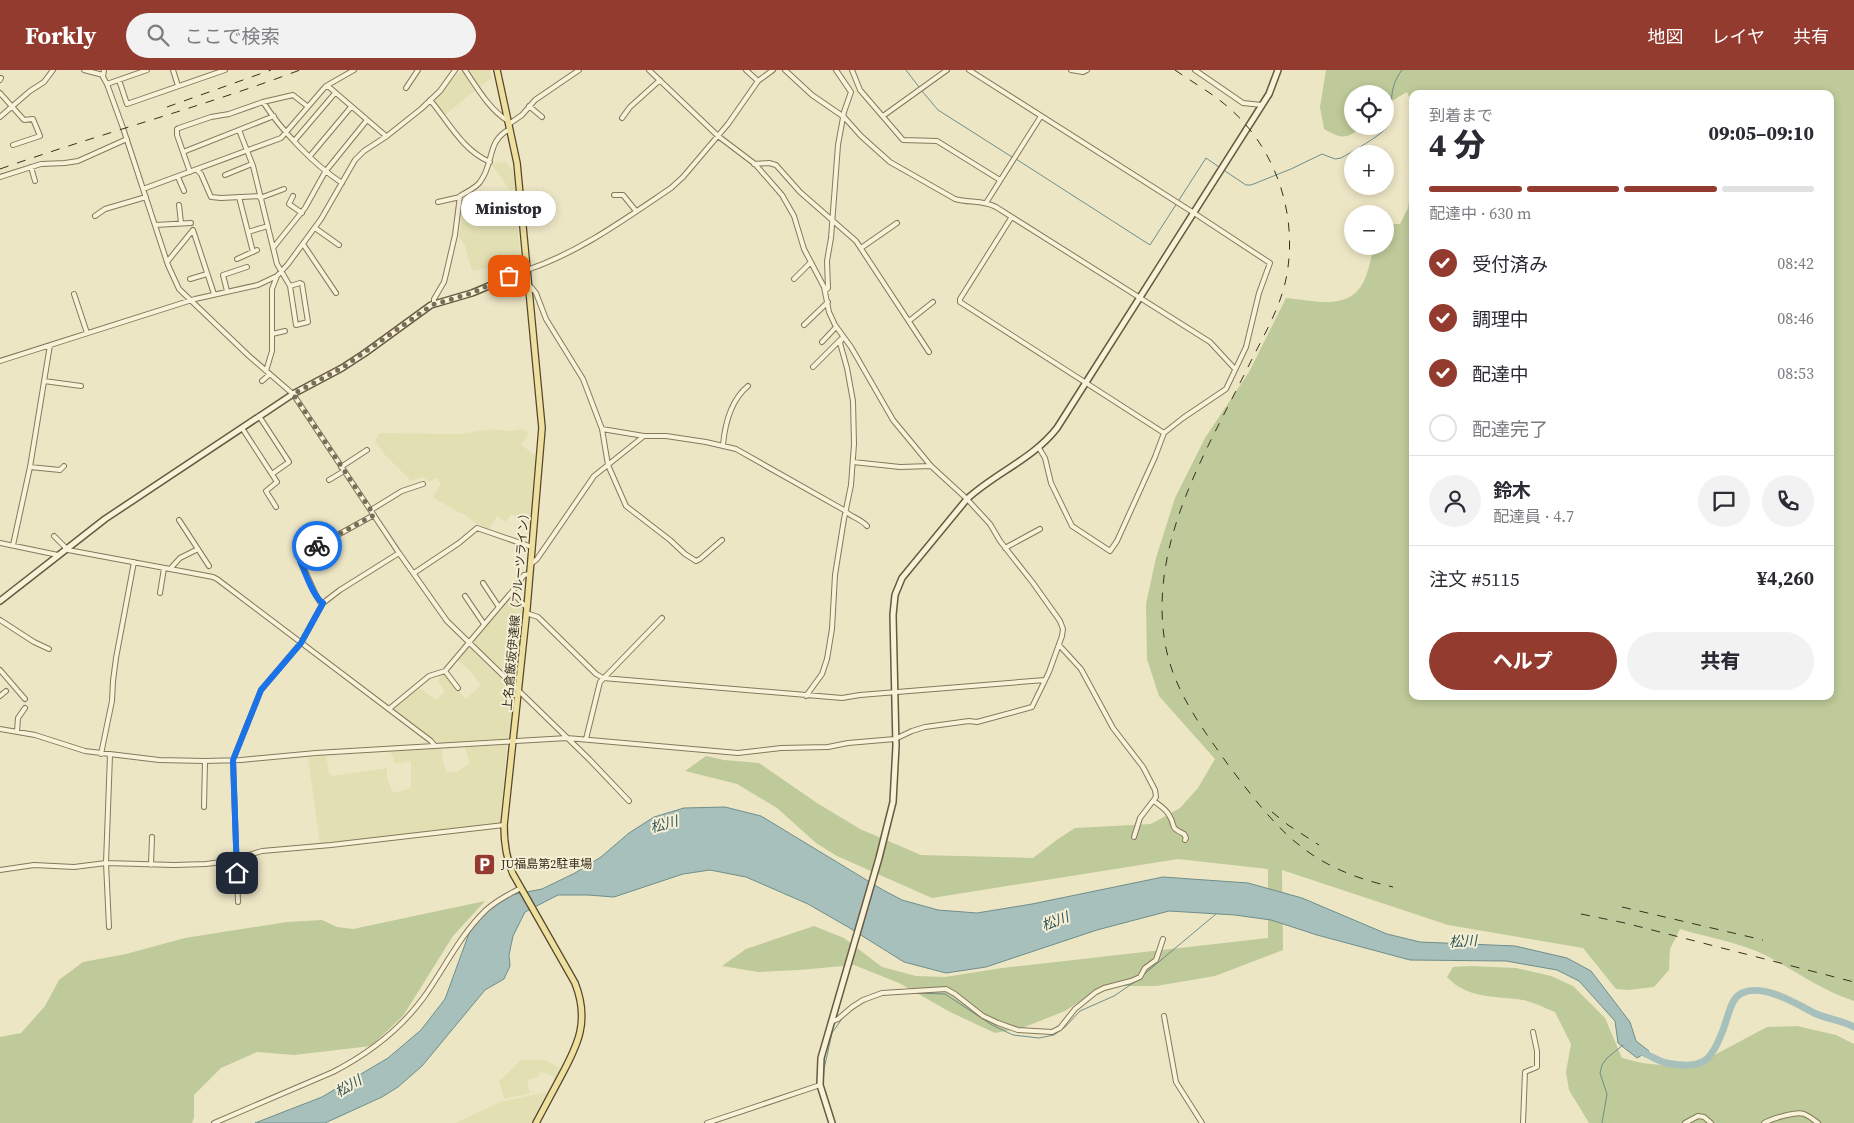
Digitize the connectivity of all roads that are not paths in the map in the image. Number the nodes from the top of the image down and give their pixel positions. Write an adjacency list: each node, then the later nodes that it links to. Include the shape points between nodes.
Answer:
1 (53, 70): 40 (street, via 44,82)
2 (84, 70): 25 (street)
3 (111, 70): 25 (street)
4 (147, 70): 27 (street)
5 (173, 70): 31 (street)
6 (225, 70): 31 (street)
7 (354, 70): 32 (street)
8 (418, 70): 33 (street)
9 (455, 70): 38 (street)
10 (465, 70): 53 (street)
11 (497, 70): 53 (main road, 上名倉飯坂伊達線（フルーツライン）)
12 (579, 70): 43 (street)
13 (650, 70): 28 (street)
14 (746, 70): 29 (street)
15 (772, 70): 29 (street)
16 (786, 70): 50 (street, via 812,95)
17 (836, 70): 35 (street)
18 (852, 70): 34 (street)
19 (947, 70): 46 (street)
20 (970, 70): 47 (street)
21 (1071, 70): 22 (street)
22 (1087, 70)
23 (1195, 70): 26 (street)
24 (1278, 70): 44 (street)
25 (104, 72): 30 (street)
26 (1202, 72): 44 (street, via 1243,103)
27 (119, 80): 30 (street); 31 (street, via 127,104)
28 (660, 80): 51 (street); 57 (street)
29 (758, 82): 57 (street)
30 (107, 84): 58 (street)
31 (178, 86)
32 (325, 87): 37 (street); 41 (street)
33 (406, 88)
34 (859, 89): 35 (street); 46 (street)
35 (851, 90): 50 (street)
36 (0, 92): 40 (street)
37 (335, 93): 42 (street); 59 (street)
38 (430, 100): 56 (street); 64 (street, via 461,140)
39 (263, 102): 41 (street, via 295,95); 45 (street); 62 (street, via 178,128)
40 (12, 106): 48 (street); 60 (street, via 24,120 34,119 40,136)
41 (308, 106): 55 (street)
42 (352, 106): 52 (street); 63 (street)
43 (529, 106): 49 (street); 53 (street)
44 (1262, 106): 91 (street)
45 (274, 116): 54 (street); 55 (street)
46 (883, 116): 74 (street, via 904,141 938,141)
47 (1041, 116): 74 (street); 91 (street)
48 (0, 117)
49 (542, 117)
50 (843, 117): 87 (street, via 897,168 955,199); 94 (street)
51 (622, 118)
52 (367, 120): 56 (street); 70 (street)
53 (509, 125): 64 (street, via 493,146); 110 (main road, 上名倉飯坂伊達線（フルーツライン）, via 517,163)
54 (239, 130): 61 (street); 62 (street)
55 (286, 132): 59 (street); 61 (street, via 281,138)
56 (386, 136): 76 (street, via 355,160)
57 (718, 136): 66 (street); 89 (street, via 678,182)
58 (126, 139): 67 (street, via 78,161); 77 (street)
59 (295, 140): 63 (street)
60 (13, 145)
61 (248, 150): 65 (street); 68 (street)
62 (183, 152): 69 (street)
63 (310, 156): 70 (street)
64 (490, 162): 85 (street, via 479,184)
65 (252, 164): 71 (street); 84 (street)
66 (754, 164): 94 (street, via 769,162 776,165); 108 (street, via 785,199)
67 (31, 167): 73 (street); 75 (street)
68 (197, 170): 69 (street); 83 (street, via 211,197)
69 (190, 172): 72 (street)
70 (325, 172): 76 (street); 90 (street)
71 (225, 175)
72 (178, 176): 77 (street); 79 (street)
73 (0, 177)
74 (1000, 180): 87 (street)
75 (35, 181)
76 (342, 183): 100 (street)
77 (143, 189): 82 (street)
78 (284, 189): 84 (street)
79 (184, 191)
80 (614, 195): 89 (street, via 623,195)
81 (294, 196): 90 (street, via 289,204)
82 (146, 197): 92 (street, via 105,209); 98 (street)
83 (239, 197): 84 (street); 101 (street)
84 (260, 197): 99 (street)
85 (460, 197): 86 (street); 127 (street, via 446,274)
86 (438, 202)
87 (986, 203): 93 (street)
88 (179, 205): 95 (street)
89 (636, 211): 110 (street, via 573,250)
90 (302, 213): 104 (street)
91 (1194, 213): 123 (street); 140 (street, via 1270,263 1246,346)
92 (95, 216)
93 (1012, 218): 123 (street); 144 (street, via 960,302)
94 (832, 222): 105 (street); 118 (street, via 826,261 828,288)
95 (181, 223): 96 (street); 98 (street)
96 (192, 223)
97 (897, 223): 105 (street)
98 (155, 225): 107 (street)
99 (268, 226): 101 (street); 104 (street)
100 (314, 228): 102 (street); 103 (street)
101 (248, 232): 106 (street, via 255,251)
102 (303, 244): 111 (street); 120 (street)
103 (339, 245)
104 (273, 248): 111 (street)
105 (861, 248): 128 (street)
106 (237, 259)
107 (167, 262): 112 (street, via 193,230); 124 (street, via 179,290)
108 (811, 262): 115 (street); 118 (street)
109 (247, 267): 119 (street, via 223,275)
110 (527, 270): 117 (main road, 上名倉飯坂伊達線（フルーツライン）); 127 (street, via 472,293)
111 (280, 272): 113 (street); 116 (street)
112 (207, 274): 114 (street); 122 (street)
113 (277, 276): 119 (street, via 258,285); 133 (street, via 272,289)
114 (190, 279)
115 (794, 279)
116 (290, 286): 116 (street, via 296,325 308,322 302,284)
117 (529, 286): 150 (street, via 536,293 546,319 581,376); 177 (main road, 上名倉飯坂伊達線（フルーツライン）, via 542,428)
118 (825, 291): 125 (street)
119 (226, 292): 122 (street)
120 (336, 293)
121 (74, 294): 132 (street)
122 (214, 294): 124 (street)
123 (1140, 298): 140 (street, via 1214,345); 144 (street)
124 (190, 301): 132 (street); 141 (street)
125 (828, 302): 129 (street); 130 (street)
126 (933, 302): 128 (street)
127 (434, 304): 147 (street, via 342,368)
128 (908, 321): 137 (street)
129 (804, 325)
130 (836, 328): 134 (street); 135 (street)
131 (285, 331): 133 (street)
132 (87, 333): 136 (street)
133 (272, 334): 141 (street)
134 (842, 337): 139 (street); 156 (street, via 840,343 853,401); 159 (street, via 894,420)
135 (822, 342)
136 (50, 345): 138 (street); 142 (street)
137 (929, 352)
138 (0, 360)
139 (813, 367)
140 (1235, 369): 151 (street, via 1225,390)
141 (268, 372): 143 (street); 147 (street)
142 (44, 380): 145 (street); 160 (street)
143 (262, 381)
144 (1085, 383): 151 (street); 154 (street, via 1057,428)
145 (81, 386)
146 (748, 386): 153 (street, via 735,400)
147 (293, 394): 148 (street); 161 (street)
148 (259, 416): 149 (street); 162 (street, via 289,462)
149 (242, 428): 162 (street); 179 (street, via 105,519)
150 (602, 429): 152 (street); 157 (street)
151 (1164, 433): 154 (street, via 1117,541 1109,552 1072,526)
152 (644, 436): 153 (street); 157 (street)
153 (723, 445): 168 (street, via 736,448 778,471)
154 (1039, 448): 165 (street)
155 (367, 450): 161 (street)
156 (853, 462): 159 (street, via 900,467); 168 (street)
157 (608, 465): 174 (street, via 626,506 685,554 698,561); 184 (street, via 594,476)
158 (64, 466): 160 (street, via 60,470)
159 (931, 466): 165 (street)
160 (30, 467): 176 (street)
161 (343, 469): 163 (street); 167 (street)
162 (272, 474): 166 (street, via 277,482 266,491)
163 (329, 480)
164 (423, 484): 167 (street, via 402,491)
165 (968, 499): 178 (street); 212 (street, via 907,572 896,590 893,615)
166 (276, 507)
167 (371, 510): 169 (street)
168 (845, 512): 171 (street); 214 (street, via 827,659 822,674)
169 (374, 515): 181 (street); 195 (street, via 312,549 301,559 314,593)
170 (179, 520): 180 (street)
171 (867, 526)
172 (1040, 529): 178 (street)
173 (54, 536): 179 (street)
174 (722, 540)
175 (0, 543): 176 (street)
176 (13, 546): 182 (street)
177 (532, 547): 184 (main road, 上名倉飯坂伊達線（フルーツライン）); 188 (street, via 476,528)
178 (1005, 548): 203 (street, via 1062,624)
179 (66, 549): 182 (street); 183 (street)
180 (198, 549): 185 (street); 187 (street, via 180,558)
181 (399, 553): 188 (street); 195 (street)
182 (58, 555): 194 (street)
183 (134, 562): 186 (street); 225 (street)
184 (531, 564): 189 (main road, 上名倉飯坂伊達線（フルーツライン）)
185 (209, 566)
186 (164, 568): 187 (street); 192 (street)
187 (170, 569): 201 (street, via 217,579)
188 (414, 573): 202 (street, via 447,621)
189 (530, 574): 191 (street, via 524,575); 197 (main road, 上名倉飯坂伊達線（フルーツライン）)
190 (483, 583): 196 (street)
191 (512, 592): 196 (street); 197 (street)
192 (160, 593)
193 (465, 596): 200 (street)
194 (0, 601)
195 (323, 603): 201 (street)
196 (499, 606): 200 (street)
197 (526, 610): 207 (street, via 538,617); 211 (main road, 上名倉飯坂伊達線（フルーツライン）)
198 (662, 618): 207 (street)
199 (0, 620): 204 (street)
200 (484, 624): 202 (street)
201 (301, 643): 217 (street); 227 (street, via 261,690)
202 (469, 643): 206 (street); 211 (street)
203 (1059, 644): 208 (street); 230 (street, via 1081,669 1113,728 1148,775 1156,793)
204 (49, 649)
205 (0, 670): 215 (street)
206 (445, 671): 209 (street); 217 (street, via 429,676)
207 (602, 678): 214 (street); 222 (street)
208 (1045, 680): 212 (street); 221 (street, via 1032,707 977,722 925,727)
209 (458, 688)
210 (6, 691): 213 (street)
211 (519, 691): 220 (street); 223 (main road, 上名倉飯坂伊達線（フルーツライン）)
212 (895, 693): 214 (street, via 842,698); 221 (street)
213 (0, 696)
214 (806, 696)
215 (25, 699)
216 (25, 708): 219 (street, via 18,718)
217 (389, 709): 224 (street)
218 (0, 729): 219 (street)
219 (17, 732): 225 (street, via 35,734)
220 (566, 738): 222 (street); 223 (street); 229 (street)
221 (896, 738): 222 (street, via 831,747 738,752); 245 (street, via 893,802 887,831)
222 (586, 739)
223 (513, 741): 224 (street); 232 (main road, 上名倉飯坂伊達線（フルーツライン）)
224 (435, 746): 227 (street)
225 (101, 754): 226 (street)
226 (110, 755): 228 (street); 237 (street)
227 (233, 760): 228 (street); 236 (street)
228 (205, 761): 231 (street)
229 (629, 801)
230 (1154, 801): 234 (street, via 1140,818); 235 (street, via 1168,812 1173,827 1184,834)
231 (204, 807)
232 (504, 825): 236 (street, via 262,851); 240 (main road, 上名倉飯坂伊達線（フルーツライン）, via 507,858)
233 (152, 837): 238 (street)
234 (1134, 837)
235 (1185, 840)
236 (237, 858): 238 (street, via 192,865); 241 (street)
237 (106, 863): 238 (street); 239 (street, via 74,867 34,865); 242 (street)
238 (151, 865)
239 (0, 870)
240 (521, 888): 248 (street, via 494,903 478,919 423,998 382,1041 337,1070); 249 (main road, 上名倉飯坂伊達線（フルーツライン）, via 575,984 581,1001 581,1034)
241 (238, 902)
242 (109, 927)
243 (1164, 939): 245 (street, via 1156,960 1145,968 1140,977 1096,992 1052,1032 1018,1030 998,1023 946,989 882,993 863,1000)
244 (1164, 1016): 252 (street, via 1176,1082)
245 (831, 1022): 247 (street, via 821,1058)
246 (1533, 1032): 253 (street, via 1537,1067 1525,1074)
247 (820, 1084): 250 (street); 251 (street)
248 (214, 1123)
249 (536, 1123)
250 (707, 1123)
251 (832, 1123)
252 (1202, 1123)
253 (1523, 1123)
254 (1685, 1123): 255 (street, via 1698,1116)
255 (1711, 1123)
256 (1764, 1123): 257 (street, via 1796,1113)
257 (1818, 1123)

